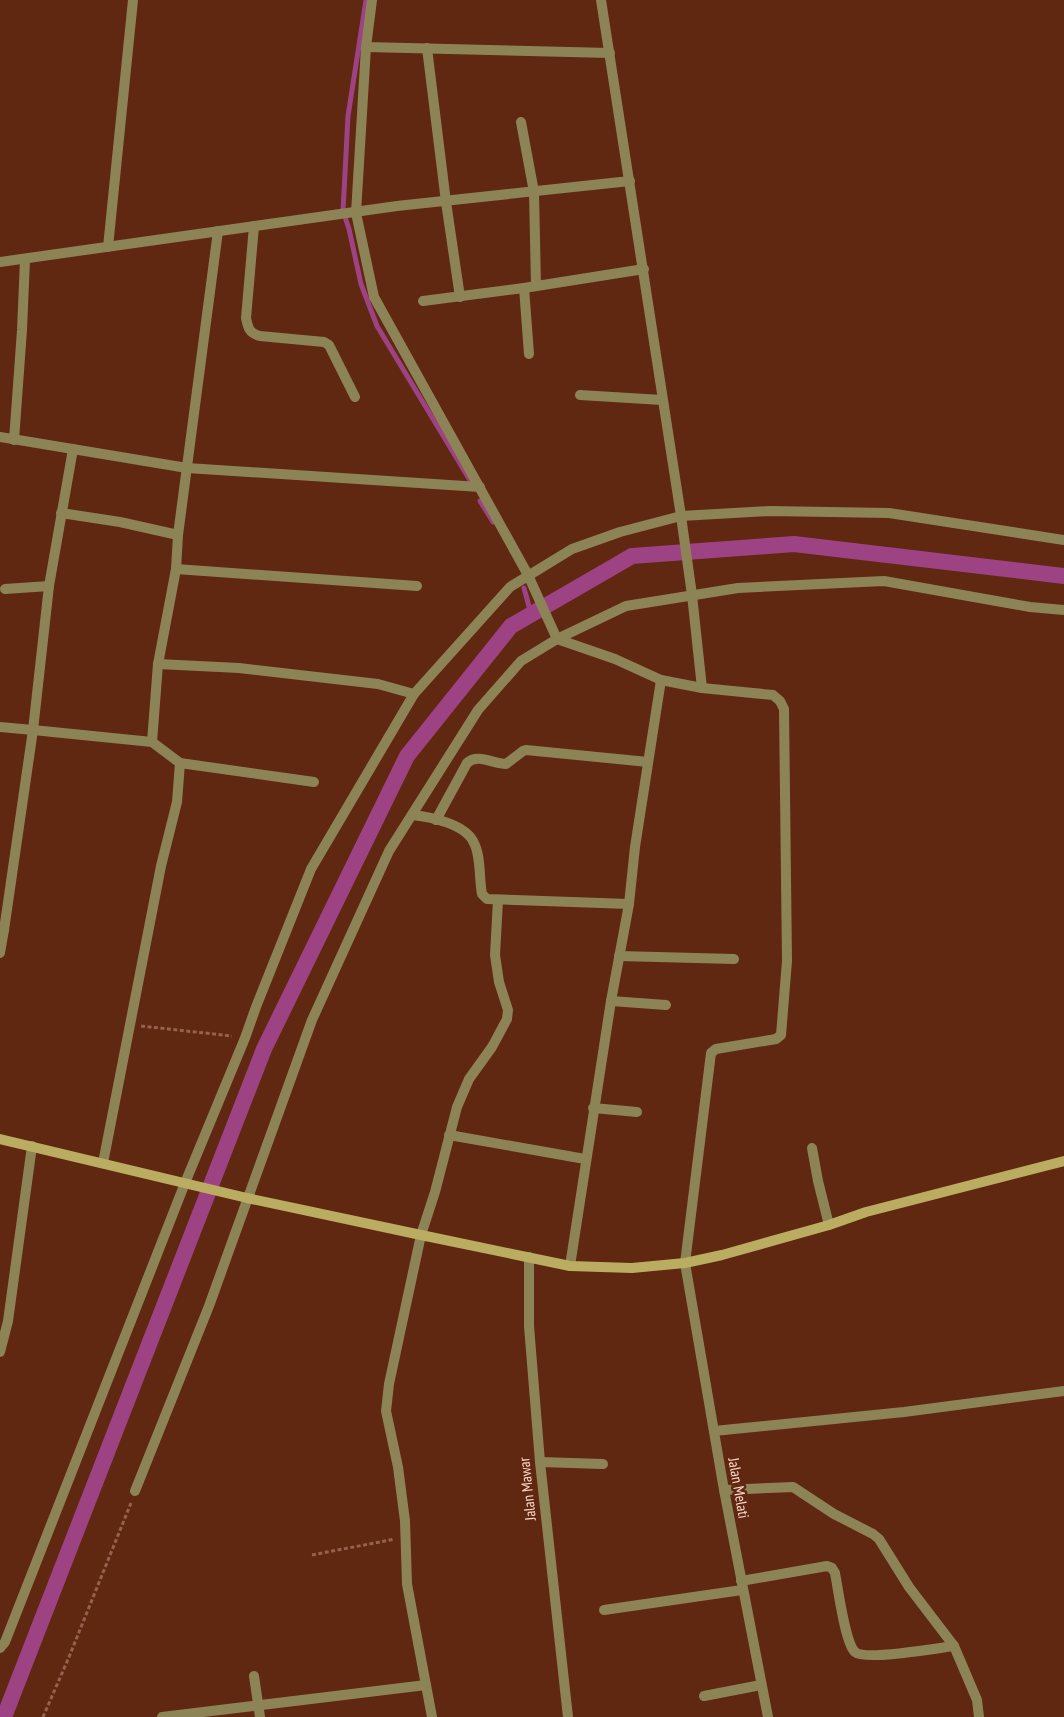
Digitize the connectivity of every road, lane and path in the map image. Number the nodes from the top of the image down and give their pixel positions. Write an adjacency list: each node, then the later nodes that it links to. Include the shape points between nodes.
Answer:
1 (132, 0): 14 (street)
2 (372, 0): 4 (street)
3 (602, 0): 6 (street)
4 (366, 47): 5 (street); 11 (street)
5 (427, 48): 6 (street); 10 (street)
6 (610, 53): 8 (street)
7 (521, 122): 9 (street)
8 (630, 182): 9 (street); 17 (street)
9 (534, 192): 10 (street); 18 (street)
10 (446, 202): 11 (street); 20 (street)
11 (347, 213): 12 (street); 30 (street, via 376,304)
12 (254, 226): 13 (street); 24 (street, via 246,318 248,328 252,334 260,336 329,345)
13 (218, 232): 14 (street); 29 (street)
14 (108, 247): 15 (street)
15 (25, 260): 16 (street); 27 (street)
16 (0, 262)
17 (644, 269): 18 (street); 25 (street)
18 (536, 286): 19 (street)
19 (524, 288): 20 (street); 22 (street)
20 (460, 297): 21 (street)
21 (423, 301)
22 (529, 354)
23 (580, 395): 25 (street)
24 (355, 397)
25 (662, 400): 32 (street)
26 (0, 437): 27 (street)
27 (14, 440): 28 (street)
28 (73, 449): 29 (street); 31 (street)
29 (187, 468): 30 (street); 33 (street)
30 (480, 487): 36 (street)
31 (61, 513): 33 (street); 37 (street)
32 (681, 520): 34 (street, via 770,511 889,514); 36 (street, via 620,532 572,549); 40 (street)
33 (178, 535): 35 (street)
34 (1064, 540)
35 (176, 569): 38 (street); 43 (street)
36 (529, 577): 42 (street); 46 (street, via 510,587)
37 (49, 586): 39 (street); 48 (street)
38 (417, 586)
39 (5, 589)
40 (692, 595): 41 (street, via 738,588 884,581 1030,608); 42 (street, via 626,606); 45 (street)
41 (1064, 610)
42 (556, 637): 44 (street); 53 (street, via 521,661 478,710)
43 (158, 664): 46 (street, via 239,668 378,684); 49 (street)
44 (661, 680): 45 (street); 50 (street)
45 (702, 688): 79 (street, Jalan Melati, via 773,695 784,709 787,961 782,1035 716,1049 711,1053)
46 (414, 694): 64 (street, via 311,869)
47 (0, 727): 48 (street)
48 (33, 730): 49 (street); 57 (street)
49 (152, 742): 51 (street)
50 (648, 762): 54 (street, via 526,750 506,764 473,759 467,763); 56 (street)
51 (180, 763): 52 (street); 63 (street, via 177,802)
52 (314, 782)
53 (412, 815): 54 (street); 75 (street, via 389,851 312,1020)
54 (436, 820): 55 (street, via 456,825 469,834 475,844 482,894 487,899)
55 (498, 900): 56 (street); 67 (street, via 495,955 508,1019 469,1078)
56 (629, 904): 59 (street)
57 (2, 930): 58 (street)
58 (0, 953)
59 (619, 956): 60 (street); 61 (street)
60 (734, 959)
61 (610, 1001): 62 (street); 65 (street)
62 (666, 1005)
63 (130, 1025): 64 (path); 73 (street)
64 (245, 1038): 74 (street)
65 (593, 1108): 66 (street); 71 (street)
66 (637, 1112)
67 (449, 1135): 71 (street); 77 (street)
68 (0, 1139): 69 (main road)
69 (32, 1146): 73 (main road); 81 (street, via 8,1321)
70 (812, 1148): 76 (street)
71 (585, 1159): 80 (street)
72 (1064, 1161): 76 (main road, via 866,1212)
73 (103, 1163): 74 (main road)
74 (185, 1183): 75 (main road); 93 (street)
75 (244, 1197): 77 (main road); 87 (street, via 209,1306)
76 (829, 1225): 79 (main road)
77 (420, 1235): 78 (main road); 88 (street, via 386,1411 398,1467)
78 (529, 1257): 80 (main road); 84 (street, Jalan Mawar, via 529,1326)
79 (685, 1263): 80 (main road, via 632,1268); 83 (street, Jalan Melati)
80 (570, 1266)
81 (0, 1352)
82 (1064, 1392): 83 (street)
83 (714, 1431): 86 (street, Jalan Melati)
84 (540, 1462): 85 (street); 103 (street, Jalan Mawar)
85 (602, 1464)
86 (724, 1490): 90 (street, Jalan Melati); 92 (street, via 793,1487 834,1514 873,1534 880,1539 909,1587)
87 (136, 1491): 99 (path)
88 (405, 1537): 89 (path); 95 (street, via 407,1584)
89 (312, 1555)
90 (741, 1586): 91 (street); 92 (street, via 827,1566 835,1573 844,1622 855,1652 862,1655 902,1654); 96 (street, Jalan Melati)
91 (604, 1610)
92 (954, 1646): 105 (street, via 977,1700)
93 (0, 1648)
94 (254, 1676): 98 (street)
95 (426, 1685): 98 (street); 102 (street)
96 (761, 1685): 97 (street); 104 (street, Jalan Melati)
97 (704, 1696)
98 (258, 1705): 100 (street); 101 (street)
99 (43, 1717)
100 (162, 1717)
101 (260, 1717)
102 (432, 1717)
103 (568, 1717)
104 (768, 1717)
105 (979, 1717)

